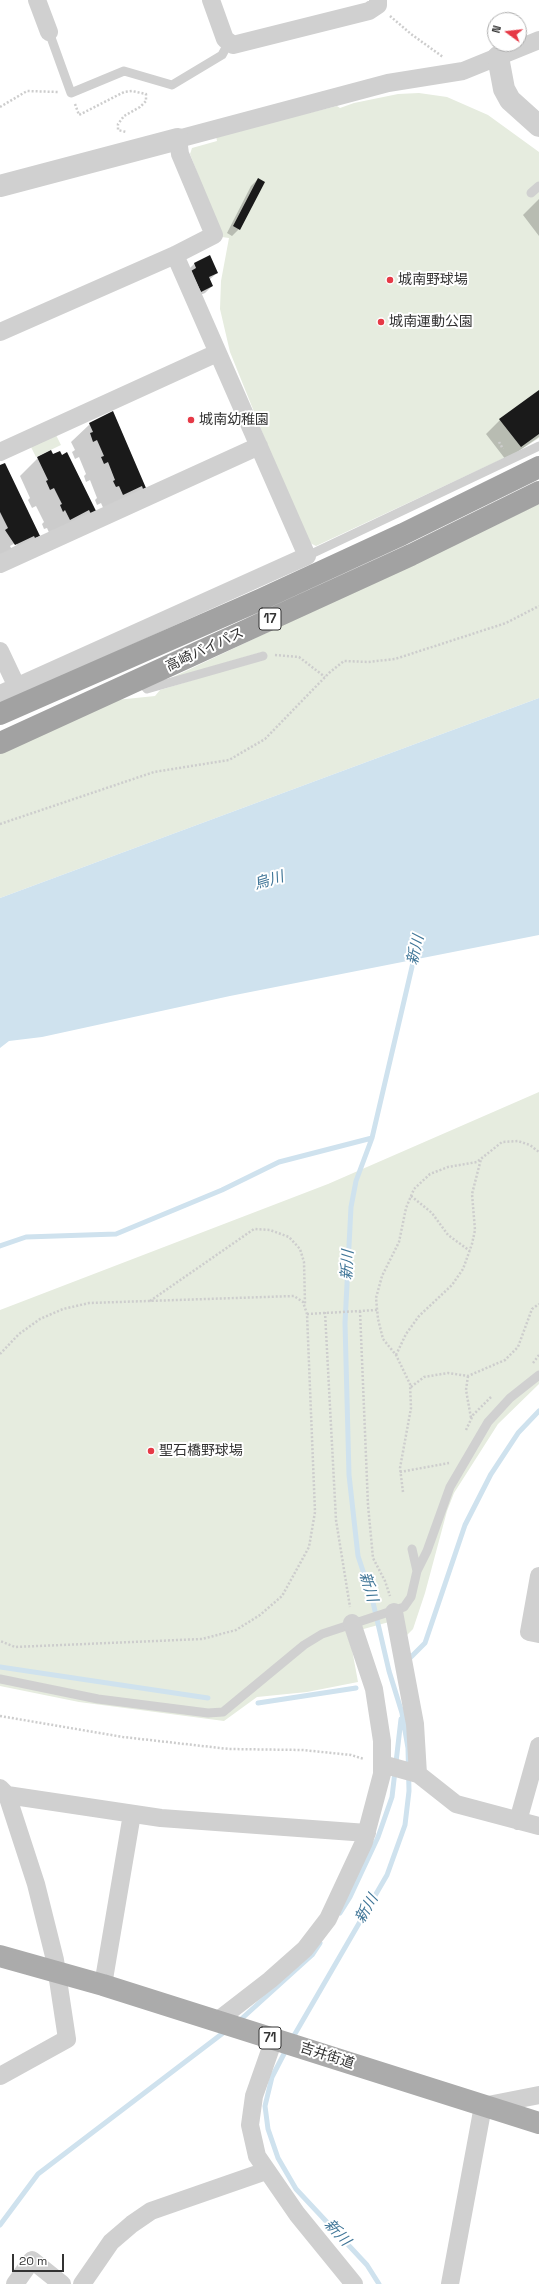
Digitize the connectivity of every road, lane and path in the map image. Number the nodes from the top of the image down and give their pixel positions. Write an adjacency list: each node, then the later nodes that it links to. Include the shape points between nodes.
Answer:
1 (37, 0): 4 (street)
2 (211, 0): 6 (street, via 225,39)
3 (378, 3): 6 (street, via 369,11 233,45); 8 (path, via 411,34)
4 (49, 32): 9 (lane)
5 (539, 40): 7 (street)
6 (229, 42): 9 (lane, via 222,55 172,85 124,71)
7 (498, 57): 8 (street); 11 (street, via 504,89 510,100)
8 (463, 71): 13 (street, via 388,83)
9 (71, 93): 10 (path, via 27,91); 12 (path, via 79,115 124,92 146,94 146,101 124,116 118,124 118,130)
10 (0, 107)
11 (539, 126)
12 (127, 132)
13 (178, 139): 14 (street); 17 (street, via 180,154 214,235)
14 (0, 186)
15 (539, 186): 16 (lane)
16 (531, 193)
17 (175, 255): 18 (street); 19 (street)
18 (0, 332)
19 (218, 353): 20 (street); 22 (street)
20 (259, 446): 25 (street); 26 (street)
21 (539, 446): 25 (lane)
22 (0, 452)
23 (539, 467): 34 (highway, 高崎バイパス / 17, via 269,596)
24 (539, 492): 31 (highway, 高崎バイパス / 17, via 404,558)
25 (307, 556): 32 (street)
26 (0, 564)
27 (539, 606): 30 (path, via 506,623 395,659 344,662)
28 (0, 650): 32 (street)
29 (263, 656): 30 (path, via 279,654 299,658); 31 (lane, via 147,689)
30 (325, 677): 36 (path, via 265,739 229,760 154,772)
31 (139, 680): 35 (highway, 高崎バイパス / 17)
32 (17, 687): 33 (street)
33 (0, 694)
34 (0, 714)
35 (0, 743)
36 (0, 824)
37 (539, 1152): 38 (path, via 530,1145 518,1141 502,1142)
38 (481, 1159): 39 (path, via 430,1174 414,1189); 40 (path, via 472,1194 475,1230)
39 (411, 1196): 40 (path, via 432,1213 448,1235); 44 (path, via 399,1242 382,1276 376,1298)
40 (470, 1251): 51 (path, via 463,1269 452,1285 419,1316 406,1334)
41 (149, 1301): 43 (path, via 294,1296 303,1302); 43 (path, via 254,1229 270,1230 289,1237 300,1249 304,1262); 49 (path, via 89,1303 63,1309 40,1319)
42 (539, 1304): 53 (path, via 532,1309 518,1347 506,1360)
43 (305, 1307): 47 (path)
44 (377, 1310): 45 (path); 51 (path, via 383,1339)
45 (360, 1311): 46 (path); 60 (path, via 368,1505 373,1558 385,1581)
46 (325, 1312): 47 (path); 61 (path, via 336,1520)
47 (307, 1314): 63 (path, via 315,1512 309,1547 282,1596 260,1615 236,1630 202,1640 16,1647)
48 (0, 1347): 49 (path)
49 (4, 1348): 50 (path)
50 (0, 1354)
51 (396, 1355): 54 (path)
52 (539, 1375): 58 (lane, via 510,1398 488,1422 450,1487)
53 (468, 1376): 54 (path, via 448,1373 424,1377); 55 (path, via 466,1390)
54 (410, 1387): 56 (path, via 411,1408 400,1468)
55 (471, 1418)
56 (403, 1492)
57 (412, 1549): 58 (lane)
58 (417, 1571): 60 (lane, via 411,1597 404,1608)
59 (539, 1576): 62 (street, via 529,1632)
60 (390, 1613): 61 (lane); 68 (street, via 416,1724)
61 (355, 1623): 64 (lane, via 322,1634 304,1645 223,1712 216,1714 98,1698); 67 (street, via 374,1689 379,1717)
62 (539, 1634)
63 (0, 1641)
64 (0, 1679)
65 (0, 1716): 67 (path, via 122,1737 229,1748 303,1750 352,1755)
66 (539, 1746): 71 (street)
67 (382, 1764): 68 (street); 73 (street, via 382,1774)
68 (418, 1774): 71 (street, via 456,1804)
69 (3, 1792): 70 (street); 75 (street, via 36,1884 55,1960)
70 (132, 1814): 73 (street); 76 (street)
71 (518, 1821): 72 (street)
72 (539, 1826)
73 (367, 1833): 77 (street, via 342,1892 316,1936 270,1980)
74 (0, 1956): 75 (main road, 吉井街道 / 71)
75 (55, 1971): 76 (main road, 吉井街道 / 71); 79 (street, via 67,2039)
76 (103, 1985): 77 (main road, 吉井街道 / 71)
77 (217, 2021): 78 (main road, 吉井街道 / 71)
78 (274, 2039): 81 (main road, 吉井街道 / 71); 83 (street, via 254,2096 250,2125 257,2156)
79 (0, 2076)
80 (539, 2095): 81 (street)
81 (483, 2106): 82 (main road, 吉井街道 / 71); 88 (street)
82 (539, 2123)
83 (266, 2171): 86 (street, via 151,2211 111,2242); 87 (street)
84 (15, 2284): 85 (street, via 32,2260)
85 (62, 2284)
86 (82, 2284)
87 (354, 2284)
88 (450, 2284)

